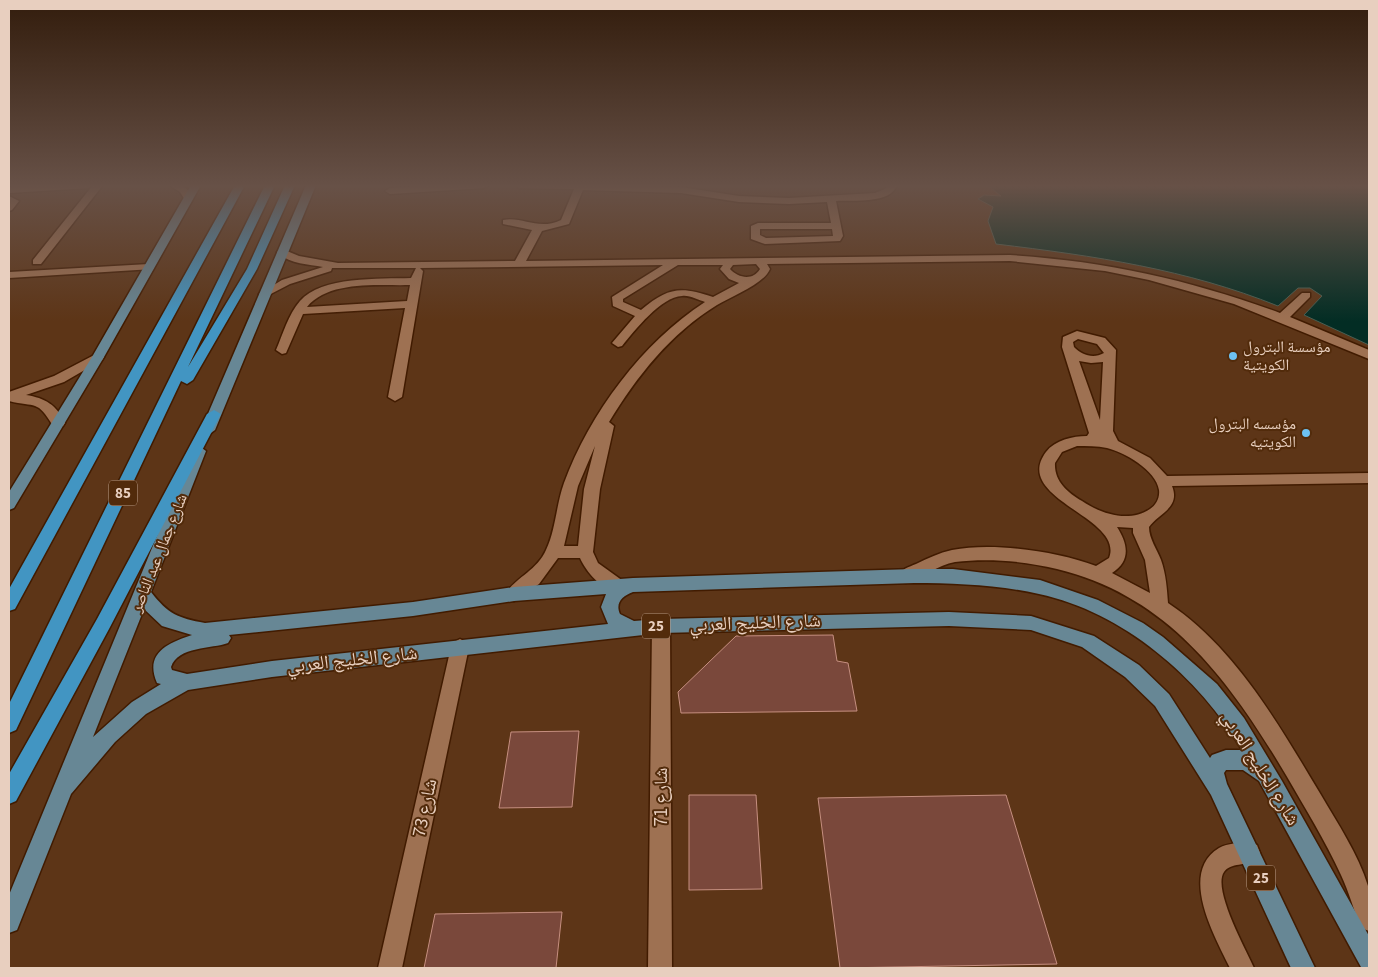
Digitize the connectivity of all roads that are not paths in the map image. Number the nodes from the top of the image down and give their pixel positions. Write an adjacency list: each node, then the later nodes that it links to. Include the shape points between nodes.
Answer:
1 (62, 231): 13 (street)
2 (170, 231): 19 (main road)
3 (215, 231): 58 (highway)
4 (249, 231): 45 (highway, 85)
5 (269, 231): 45 (highway, via 252,269)
6 (291, 231): 12 (main road, شارع جمال عبد الناصر)
7 (537, 231): 15 (street)
8 (755, 231): 11 (street, via 755,237 765,241)
9 (822, 231): 11 (street)
10 (836, 231): 11 (street, via 837,238)
11 (824, 240)
12 (282, 252): 18 (street, via 305,262); 25 (main road, شارع جمال عبد الناصر)
13 (37, 262)
14 (760, 262): 20 (street); 22 (street, via 766,269); 31 (street, via 1056,260 1142,274 1233,298)
15 (518, 263): 16 (street); 17 (street)
16 (675, 263): 20 (street, via 702,263); 30 (street, via 618,297 617,304)
17 (419, 265): 18 (street); 23 (street)
18 (338, 266): 25 (street, via 302,275)
19 (149, 267): 21 (street); 37 (main road)
20 (729, 271): 22 (street); 24 (street, via 735,284)
21 (9, 275)
22 (754, 279): 24 (street)
23 (416, 281): 28 (street); 29 (street, via 328,288 313,294)
24 (733, 291): 27 (street)
25 (265, 294): 41 (main road, شارع جمال عبد الناصر)
26 (1306, 295): 31 (street)
27 (713, 302): 30 (street, via 684,292 674,293); 40 (street, via 659,346)
28 (412, 304): 29 (street); 39 (street)
29 (299, 311): 33 (street)
30 (642, 315): 32 (street)
31 (1284, 317): 36 (street)
32 (618, 342)
33 (282, 350)
34 (1069, 350): 35 (street, via 1091,359 1106,358); 35 (street, via 1067,340 1085,335 1102,340); 43 (street, via 1095,427)
35 (1110, 354): 44 (street, via 1106,432)
36 (1369, 355)
37 (98, 357): 38 (street, via 59,379); 42 (main road)
38 (9, 397): 42 (street, via 45,405 52,410)
39 (395, 397)
40 (612, 408): 51 (street, via 577,468); 52 (street, via 592,489)
41 (214, 414): 56 (main road, شارع جمال عبد الناصر); 69 (highway)
42 (58, 423): 48 (main road)
43 (1092, 441): 44 (street); 49 (street, via 1063,445 1047,461 1051,483 1060,494)
44 (1113, 445): 47 (street, via 1143,460)
45 (137, 464): 65 (highway, 85)
46 (1369, 478): 47 (street)
47 (1163, 481): 50 (street, via 1167,493 1165,504 1158,513)
48 (9, 504)
49 (1091, 514): 50 (street, via 1110,520); 53 (street, via 1105,523 1120,548 1118,559 1109,569)
50 (1146, 519): 59 (street, via 1141,533 1153,560)
51 (554, 552): 52 (street); 57 (street, via 539,575)
52 (585, 552): 55 (street, via 592,567)
53 (1097, 573): 54 (street, via 1071,564 1018,556 953,556); 59 (street, via 1121,582)
54 (906, 576): 55 (main road, شارع الخليج العربي); 68 (main road, شارع الخليج العربي, via 953,576 1040,587 1092,604 1137,628 1210,690 1237,724)
55 (625, 586): 57 (main road, شارع الخليج العربي); 62 (main road, via 614,594 608,612 617,623)
56 (142, 594): 60 (main road, شارع الخليج العربي, via 160,617 179,626 205,630); 66 (main road, شارع جمال عبد الناصر)
57 (514, 594): 60 (main road, شارع الخليج العربي)
58 (9, 604)
59 (1159, 604): 71 (street, via 1196,638 1241,688 1274,734 1338,843)
60 (413, 609): 64 (main road, via 384,620 360,624 192,641 174,650 163,661 161,670 164,677)
61 (661, 626): 62 (main road, شارع الخليج العربي / 25); 67 (main road, شارع الخليج العربي / 25, via 949,619 1015,622 1052,628 1088,641 1132,671 1162,700); 75 (street, شارع 71)
62 (632, 628): 63 (main road, شارع الخليج العربي / 25)
63 (460, 648): 64 (main road, شارع الخليج العربي / 25, via 272,668); 74 (street, شارع 73)
64 (187, 682): 66 (main road, شارع الخليج العربي / 25, via 139,708 108,735)
65 (9, 724)
66 (65, 786): 72 (main road, شارع جمال عبد الناصر)
67 (1218, 788): 68 (main road, via 1214,773 1219,762 1231,758 1248,762 1264,773); 70 (main road, شارع الخليج العربي / 25)
68 (1275, 788): 73 (main road, شارع الخليج العربي)
69 (9, 794)
70 (1249, 853): 76 (street, via 1234,852 1222,857 1213,865 1210,878 1211,893); 77 (main road, شارع الخليج العربي / 25)
71 (1369, 920)
72 (9, 922)
73 (1369, 959)
74 (390, 968)
75 (660, 968)
76 (1242, 968)
77 (1303, 968)

